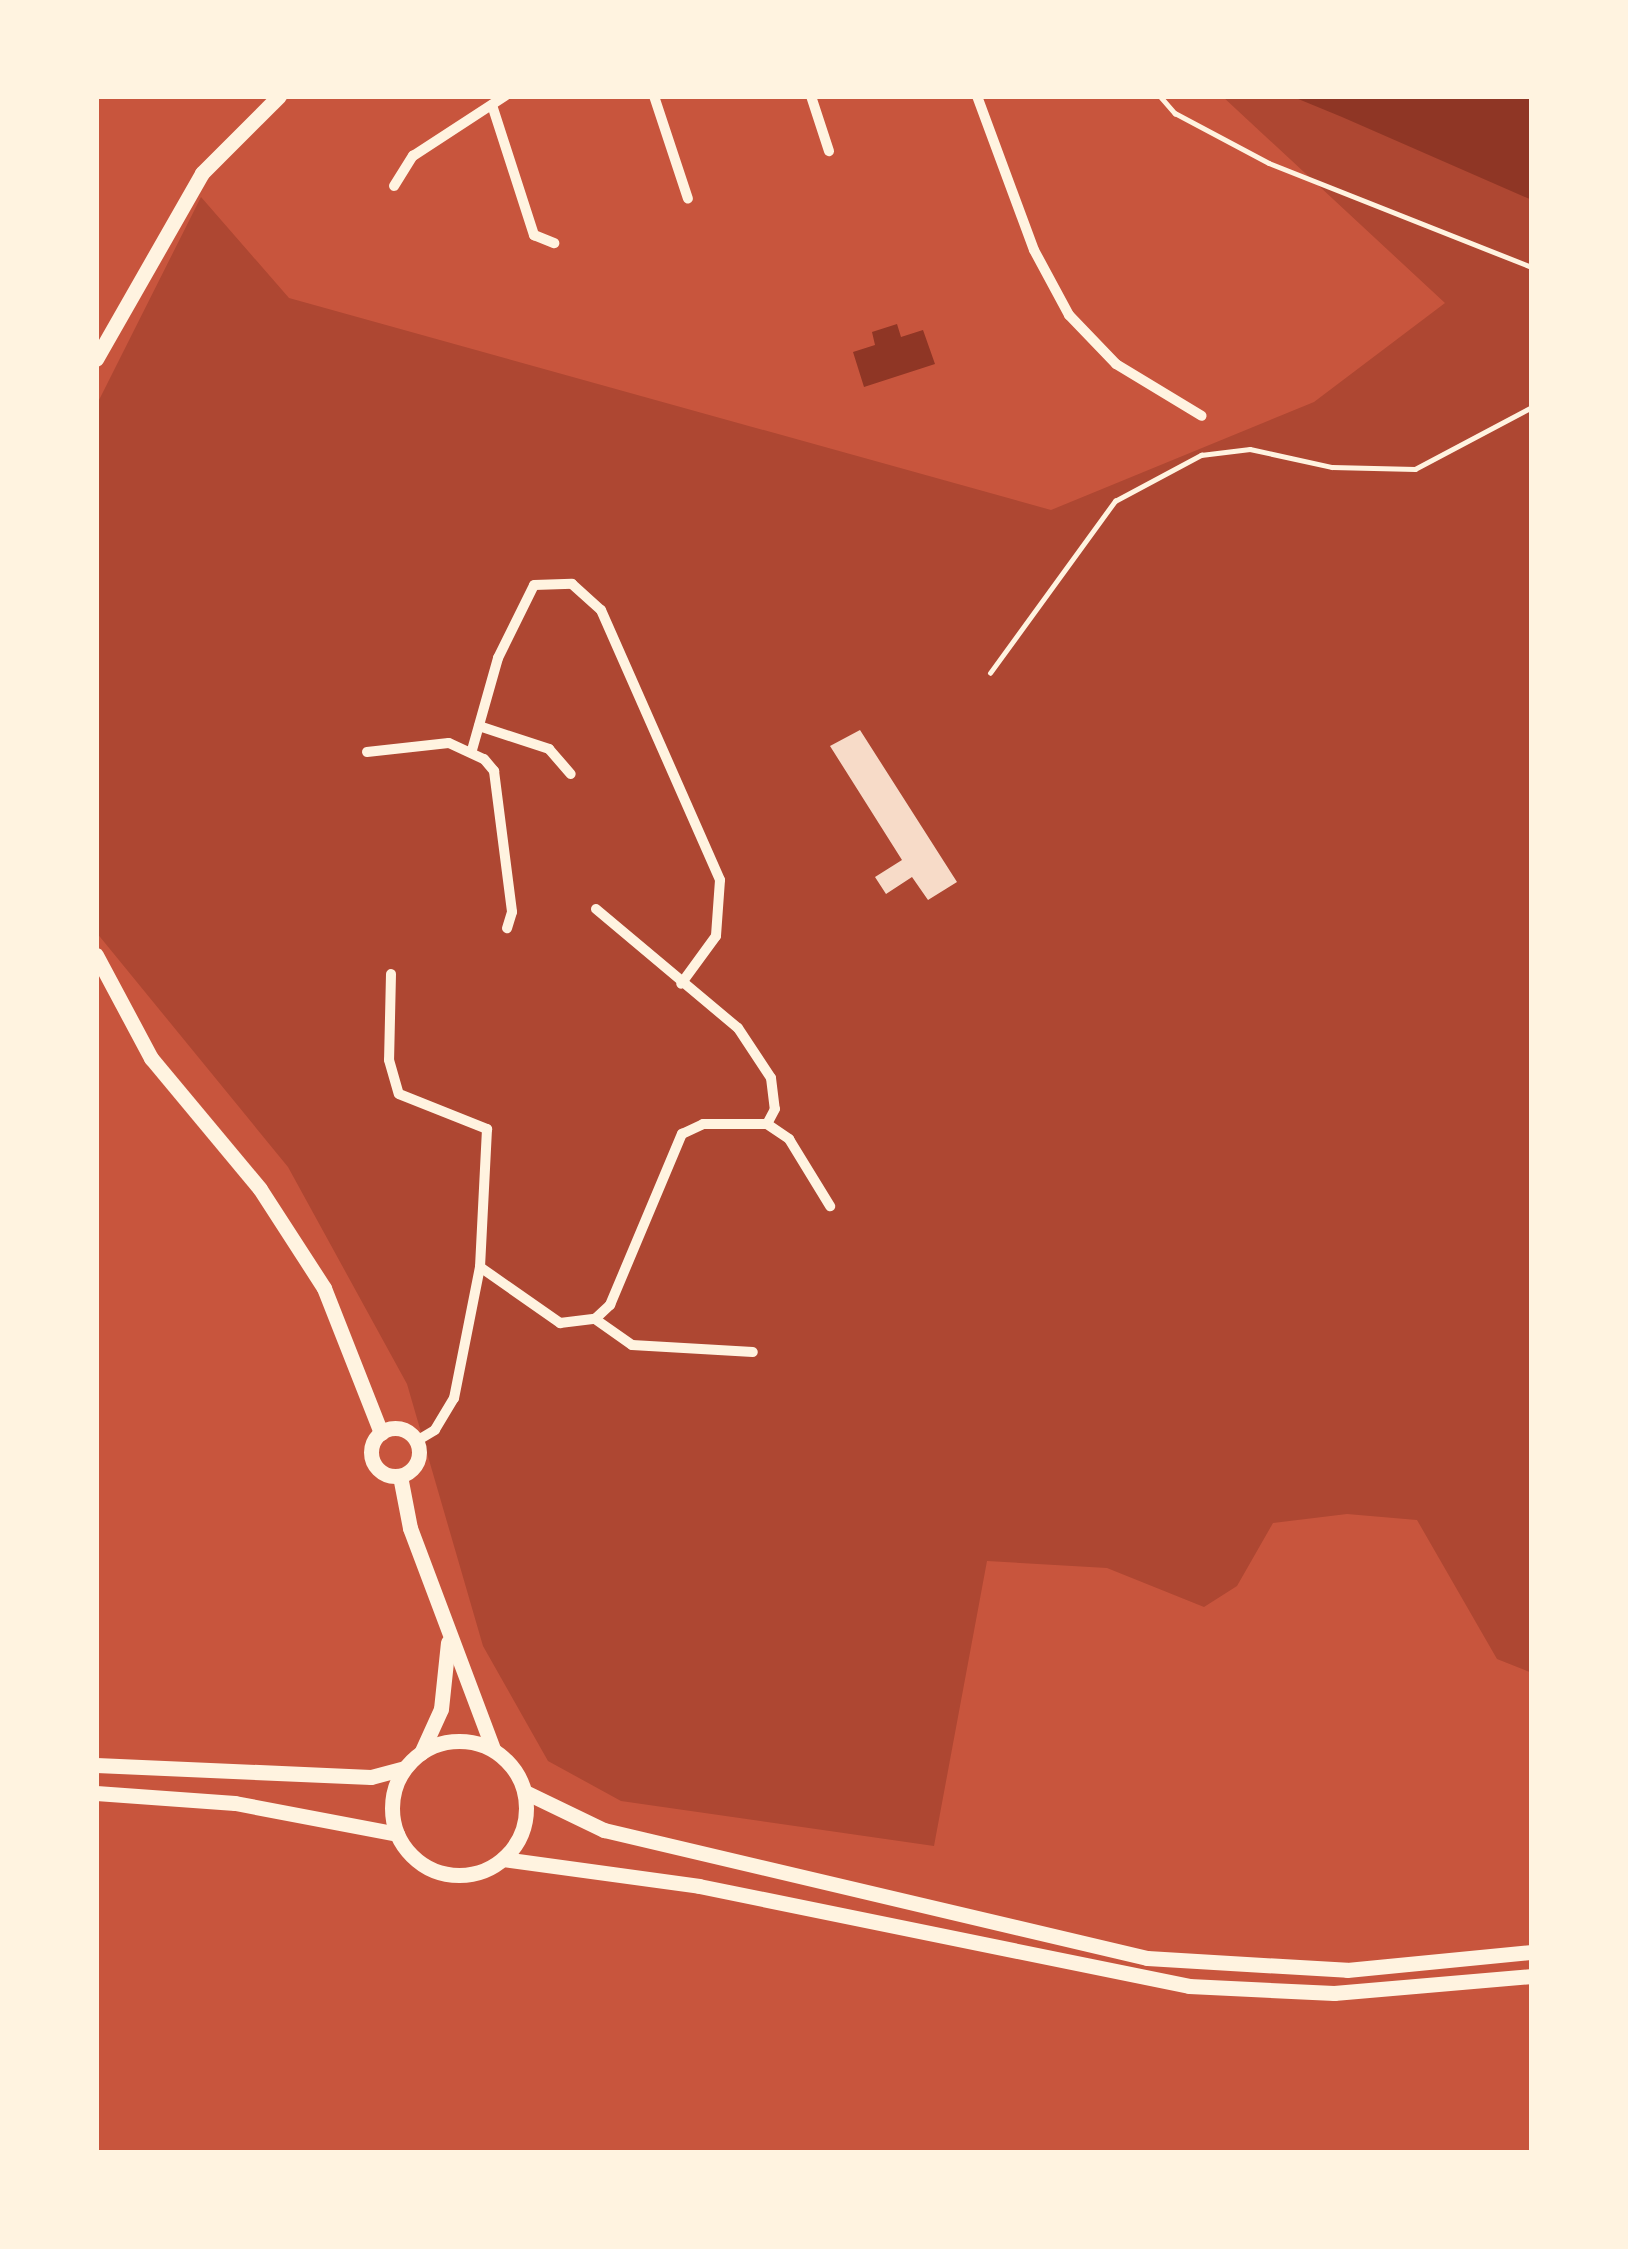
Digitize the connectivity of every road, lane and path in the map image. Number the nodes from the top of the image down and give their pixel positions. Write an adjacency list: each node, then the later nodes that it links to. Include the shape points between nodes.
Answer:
1 (279, 96): 13 (main road, via 202,173)
2 (505, 96): 7 (street)
3 (654, 96): 10 (street)
4 (811, 96): 8 (street)
5 (977, 96): 15 (street, via 1008,188 1069,315 1116,364)
6 (1160, 96): 12 (path, via 1174,113 1269,164)
7 (492, 105): 9 (street, via 413,156); 11 (street, via 534,235)
8 (829, 151)
9 (394, 186)
10 (688, 199)
11 (554, 243)
12 (1532, 267)
13 (96, 359)
14 (1532, 406): 16 (lane, via 1415,469 1332,467 1250,449 1202,455 1115,500)
15 (1202, 416)
16 (990, 673)
17 (479, 726): 18 (street); 20 (street, via 549,749); 25 (street, via 498,658 534,585 572,584 601,610 720,880 716,936)
18 (472, 749): 19 (street, via 449,742); 22 (street, via 494,772 512,912)
19 (367, 752)
20 (572, 774)
21 (596, 909): 25 (street)
22 (507, 928)
23 (96, 956): 31 (main road, via 151,1058 260,1189 324,1288)
24 (391, 974): 28 (street, via 389,1060 399,1094 487,1129)
25 (681, 984): 26 (street, via 725,1013 766,1065 775,1109)
26 (767, 1124): 27 (street, via 789,1139); 29 (street, via 703,1124 682,1134 610,1305)
27 (830, 1206)
28 (480, 1267): 29 (street, via 560,1323); 32 (street, via 454,1398 435,1430)
29 (595, 1319): 30 (street, via 632,1345)
30 (753, 1352)
31 (381, 1433): 32 (main road, via 401,1429); 33 (main road, via 373,1462)
32 (417, 1441): 33 (main road, via 419,1456)
33 (400, 1476): 34 (main road, via 410,1528)
34 (448, 1627): 35 (main road); 36 (main road, via 441,1709)
35 (493, 1750): 36 (main road, via 469,1741); 39 (main road)
36 (421, 1753): 38 (main road)
37 (96, 1765): 38 (main road, via 371,1777)
38 (405, 1768): 41 (main road, via 392,1811)
39 (525, 1792): 42 (main road, via 526,1820); 43 (main road, via 604,1830 1191,1964 1347,1970)
40 (96, 1793): 41 (main road, via 235,1803)
41 (397, 1834): 42 (main road, via 428,1868 450,1875)
42 (503, 1859): 44 (main road, via 699,1886 1189,1986 1334,1993)
43 (1532, 1952)
44 (1532, 1976)

